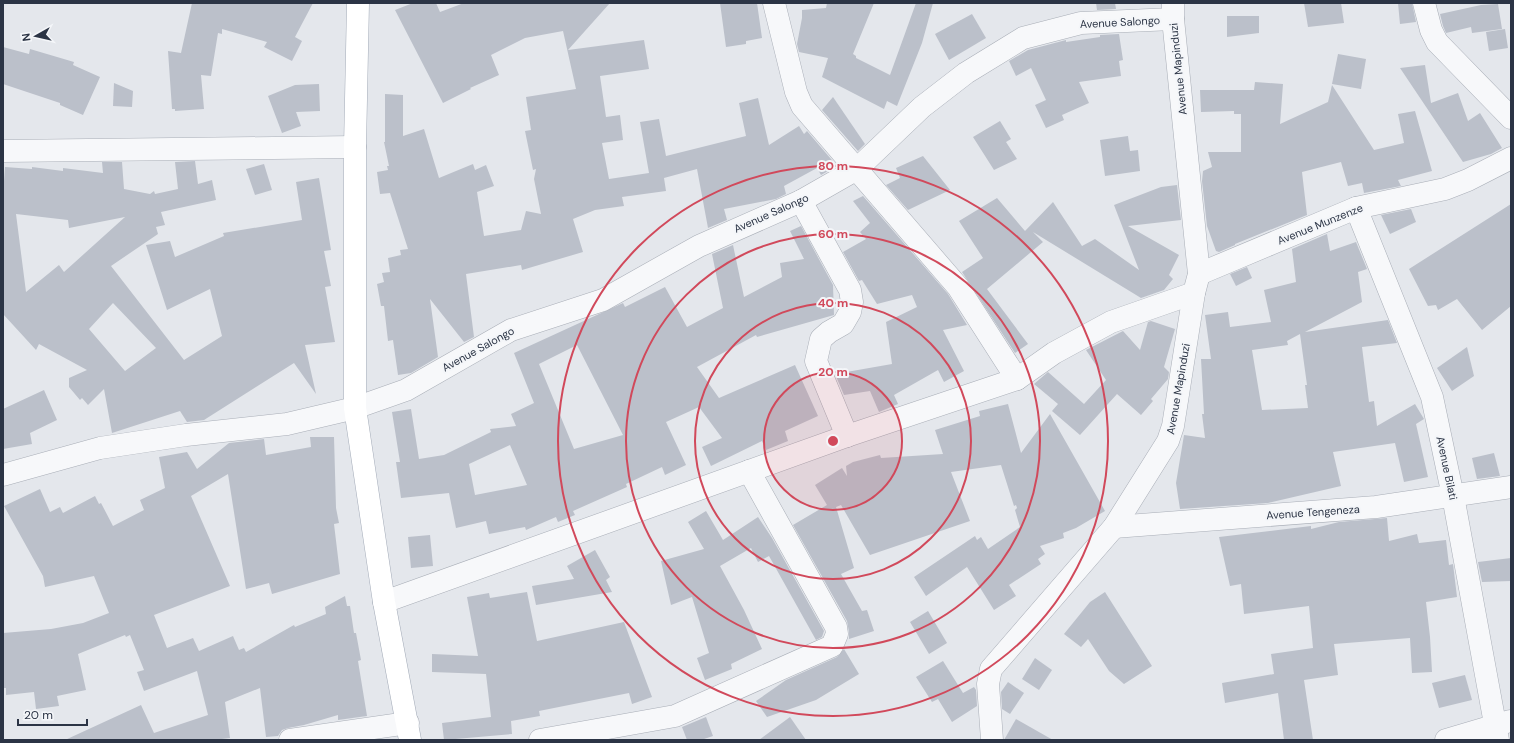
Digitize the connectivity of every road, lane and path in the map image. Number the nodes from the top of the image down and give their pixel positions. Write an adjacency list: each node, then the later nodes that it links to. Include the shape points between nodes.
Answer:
1 (358, 3): 6 (main road)
2 (774, 3): 9 (street, via 802,106)
3 (1424, 3): 5 (street, via 1437,42)
4 (1173, 11): 9 (street, Avenue Salongo, via 1080,23 1023,38 966,73 922,107); 12 (street, Avenue Mapinduzi)
5 (1511, 118)
6 (355, 147): 7 (street); 14 (main road)
7 (3, 151)
8 (1511, 158): 11 (street, Avenue Munzenze, via 1457,185)
9 (857, 169): 10 (street, Avenue Salongo); 13 (street, via 958,287)
10 (801, 201): 14 (street, Avenue Salongo, via 699,246 603,300 521,325 406,390); 15 (street, via 850,290 850,312 843,324 821,339 816,361)
11 (1356, 208): 12 (street, Avenue Munzenze); 19 (street, Avenue Bilati, via 1430,389)
12 (1197, 284): 13 (street, Avenue Munzenze, via 1111,322 1054,354); 20 (street, Avenue Mapinduzi, via 1171,433)
13 (1017, 380): 15 (street, Avenue Munzenze)
14 (355, 408): 17 (street, Avenue Salongo, via 288,424 186,435 100,448); 21 (main road)
15 (847, 436): 16 (street, Avenue Munzenze)
16 (749, 471): 21 (street, Avenue Munzenze); 25 (street, via 836,627 837,634 832,646 675,716)
17 (3, 475)
18 (1511, 487): 19 (street, Avenue Tengeneza)
19 (1453, 496): 20 (street, Avenue Tengeneza, via 1376,507); 22 (street, Avenue Bilati)
20 (1114, 527): 26 (street, Avenue Mapinduzi, via 991,669 988,684)
21 (384, 602): 23 (main road)
22 (1502, 729): 27 (street)
23 (409, 732): 24 (street)
24 (290, 740)
25 (540, 740)
26 (992, 740)
27 (1446, 740)

